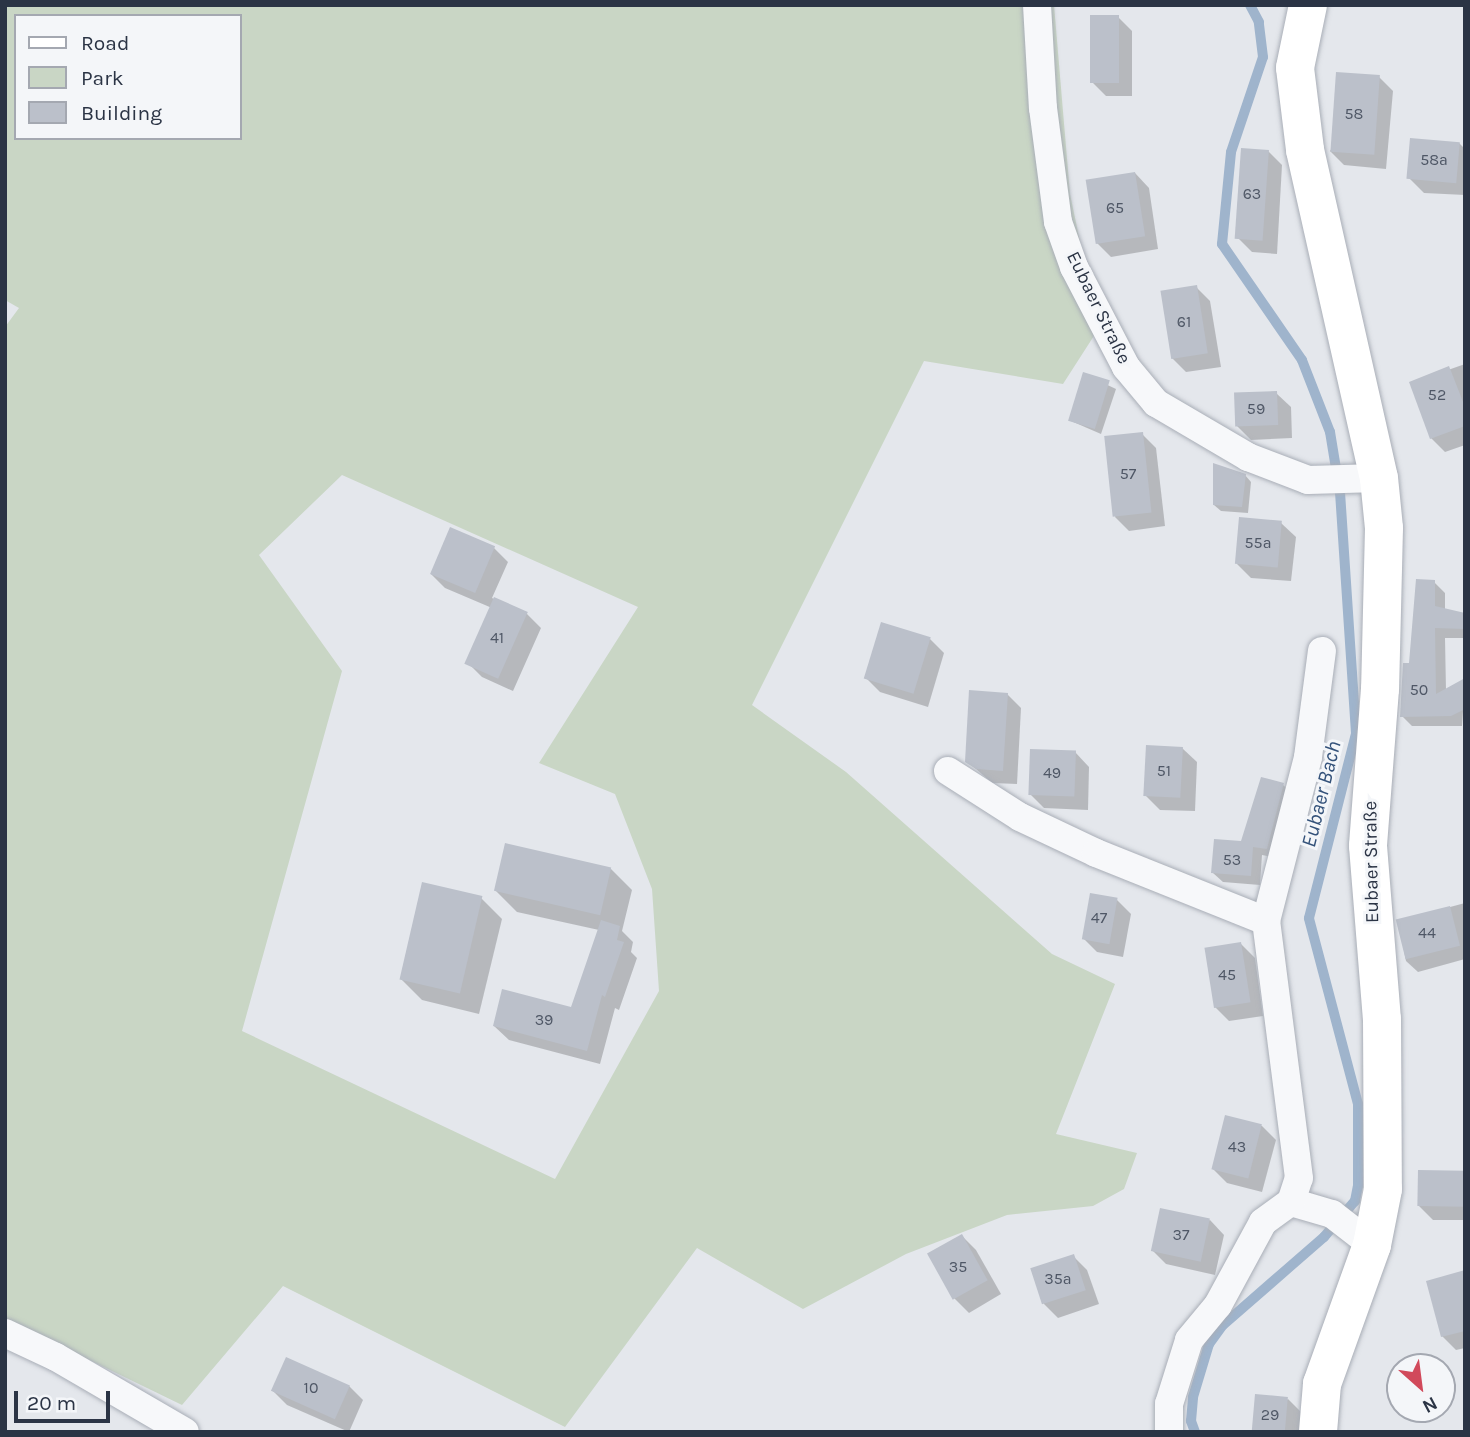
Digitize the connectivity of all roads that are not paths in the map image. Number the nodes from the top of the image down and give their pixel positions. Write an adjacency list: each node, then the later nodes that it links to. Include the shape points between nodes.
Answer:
1 (1037, 5): 3 (street, Eubaer Straße, via 1043,108 1058,222 1074,267 1126,367 1156,402 1284,473)
2 (1308, 5): 3 (street, Eubaer Straße, via 1295,68)
3 (1351, 479): 8 (street, Eubaer Straße, via 1384,528 1380,689 1368,846 1382,1019 1383,1189)
4 (1322, 651): 6 (street, via 1308,757)
5 (948, 771): 6 (street, via 1020,817 1096,853)
6 (1266, 921): 7 (street, via 1299,1178)
7 (1290, 1202): 8 (street); 11 (street, via 1263,1222 1218,1305 1189,1340 1169,1404)
8 (1352, 1230): 12 (street, Eubaer Straße, via 1322,1384)
9 (5, 1333): 10 (street, via 56,1357)
10 (185, 1432)
11 (1169, 1432)
12 (1318, 1432)

